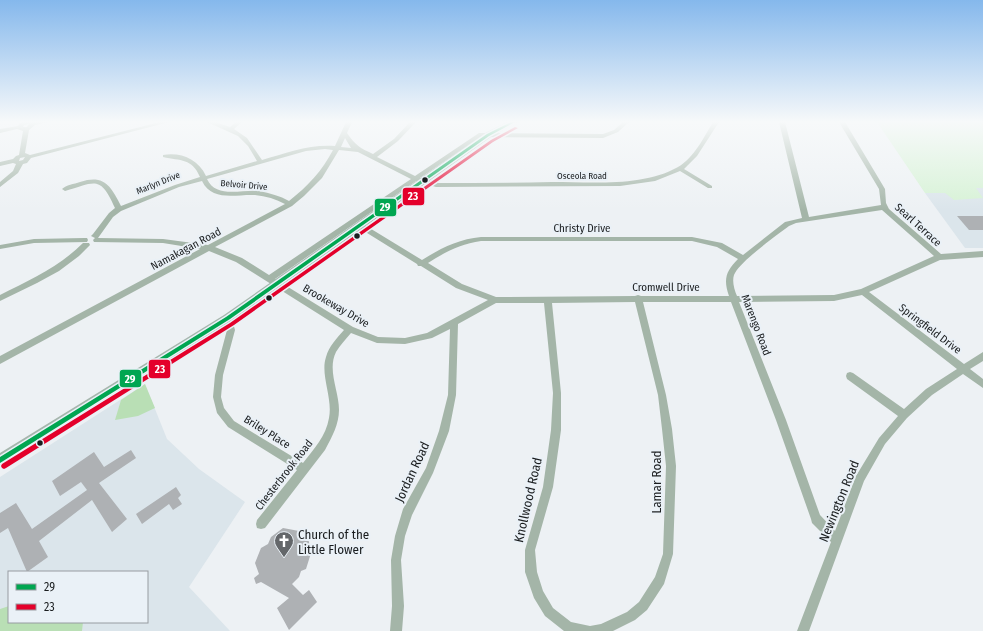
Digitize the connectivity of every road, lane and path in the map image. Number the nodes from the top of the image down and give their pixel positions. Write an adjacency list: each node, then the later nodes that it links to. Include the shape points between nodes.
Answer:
1 (21, 151): 14 (street)
2 (51, 151): 14 (street, via 29,157 27,160)
3 (254, 151): 15 (street)
4 (297, 151): 15 (street, Marlyn Drive)
5 (335, 151): 23 (street, Namakagan Road, via 330,164 320,176)
6 (362, 151): 13 (street, Marlyn Drive)
7 (381, 151): 13 (street)
8 (462, 151): 19 (main road)
9 (697, 151): 17 (street, Osceola Road, via 688,164)
10 (789, 151): 26 (street)
11 (860, 151): 24 (street, Searl Terrace, via 882,189)
12 (165, 156): 18 (street, Belvoir Drive, via 194,162)
13 (373, 157): 19 (street, Marlyn Drive)
14 (19, 160): 16 (street); 20 (street, via 16,172)
15 (260, 161): 18 (street, Marlyn Drive)
16 (0, 164)
17 (680, 169): 19 (street, Osceola Road, via 655,179 620,184 436,185); 21 (street)
18 (204, 177): 23 (street, Belvoir Drive, via 208,187 221,193 265,194); 25 (street, Marlyn Drive)
19 (418, 180): 27 (main road); 36 (street)
20 (0, 185)
21 (710, 187)
22 (65, 189): 25 (street, via 98,180 116,200)
23 (290, 204): 31 (street, Namakagan Road)
24 (885, 207): 26 (street, Marengo Road); 33 (street, Searl Terrace)
25 (119, 209): 28 (street, Marlyn Drive, via 111,215)
26 (806, 219): 34 (street, Marengo Road, via 787,224)
27 (361, 226): 35 (street, Cromwell Drive); 36 (main road)
28 (96, 238): 29 (street, via 91,244); 31 (street, Brookeway Drive, via 163,241)
29 (85, 242): 30 (street, via 34,241); 38 (street, via 79,253 54,270)
30 (0, 247)
31 (210, 248): 36 (street, Brookeway Drive, via 239,260); 47 (street, Namakagan Road)
32 (983, 254): 33 (street, Cromwell Drive)
33 (939, 257): 37 (street, Cromwell Drive)
34 (744, 259): 35 (street, Christy Drive, via 719,245 692,239 481,239 460,242 445,248); 41 (street, Marengo Road, via 730,276 730,288)
35 (421, 264): 42 (street, Cromwell Drive, via 459,286)
36 (273, 282): 43 (main road); 45 (street, Brookeway Drive)
37 (863, 292): 41 (street, Cromwell Drive, via 834,298); 48 (street, Springfield Drive)
38 (0, 298)
39 (548, 298): 40 (street, Cromwell Drive); 42 (street, Cromwell Drive); 57 (street, Knollwood Road, via 557,393 556,430 548,487 530,550 531,572 538,594 550,612 568,626)
40 (638, 298): 41 (street, Cromwell Drive); 58 (street, Lamar Road, via 662,395 667,429 671,466 668,554 660,580 643,606 632,616 602,630)
41 (734, 298): 55 (street, Marengo Road, via 812,510 816,519)
42 (495, 300): 44 (street, Brookeway Drive)
43 (228, 318): 52 (main road); 53 (street, Briley Place, via 231,330 219,375 217,397 220,410 230,424)
44 (454, 323): 45 (street, Brookeway Drive, via 429,336 406,341 377,340); 56 (street, Jordan Road, via 452,395 444,430 430,470 408,513 400,536 396,560)
45 (350, 328): 53 (street, Chesterbrook Road, via 337,343 329,362 335,404 329,434)
46 (983, 356): 48 (street, Newington Road)
47 (0, 360)
48 (963, 368): 50 (street, Springfield Drive); 51 (street, Newington Road, via 929,392)
49 (850, 376): 51 (street)
50 (983, 384)
51 (904, 415): 55 (street, Newington Road, via 882,441 860,479)
52 (0, 460)
53 (304, 470): 54 (street, Chesterbrook Road)
54 (261, 524)
55 (837, 541): 59 (street, Newington Road)
56 (396, 631)
57 (588, 631)
58 (593, 631)
59 (803, 631)

